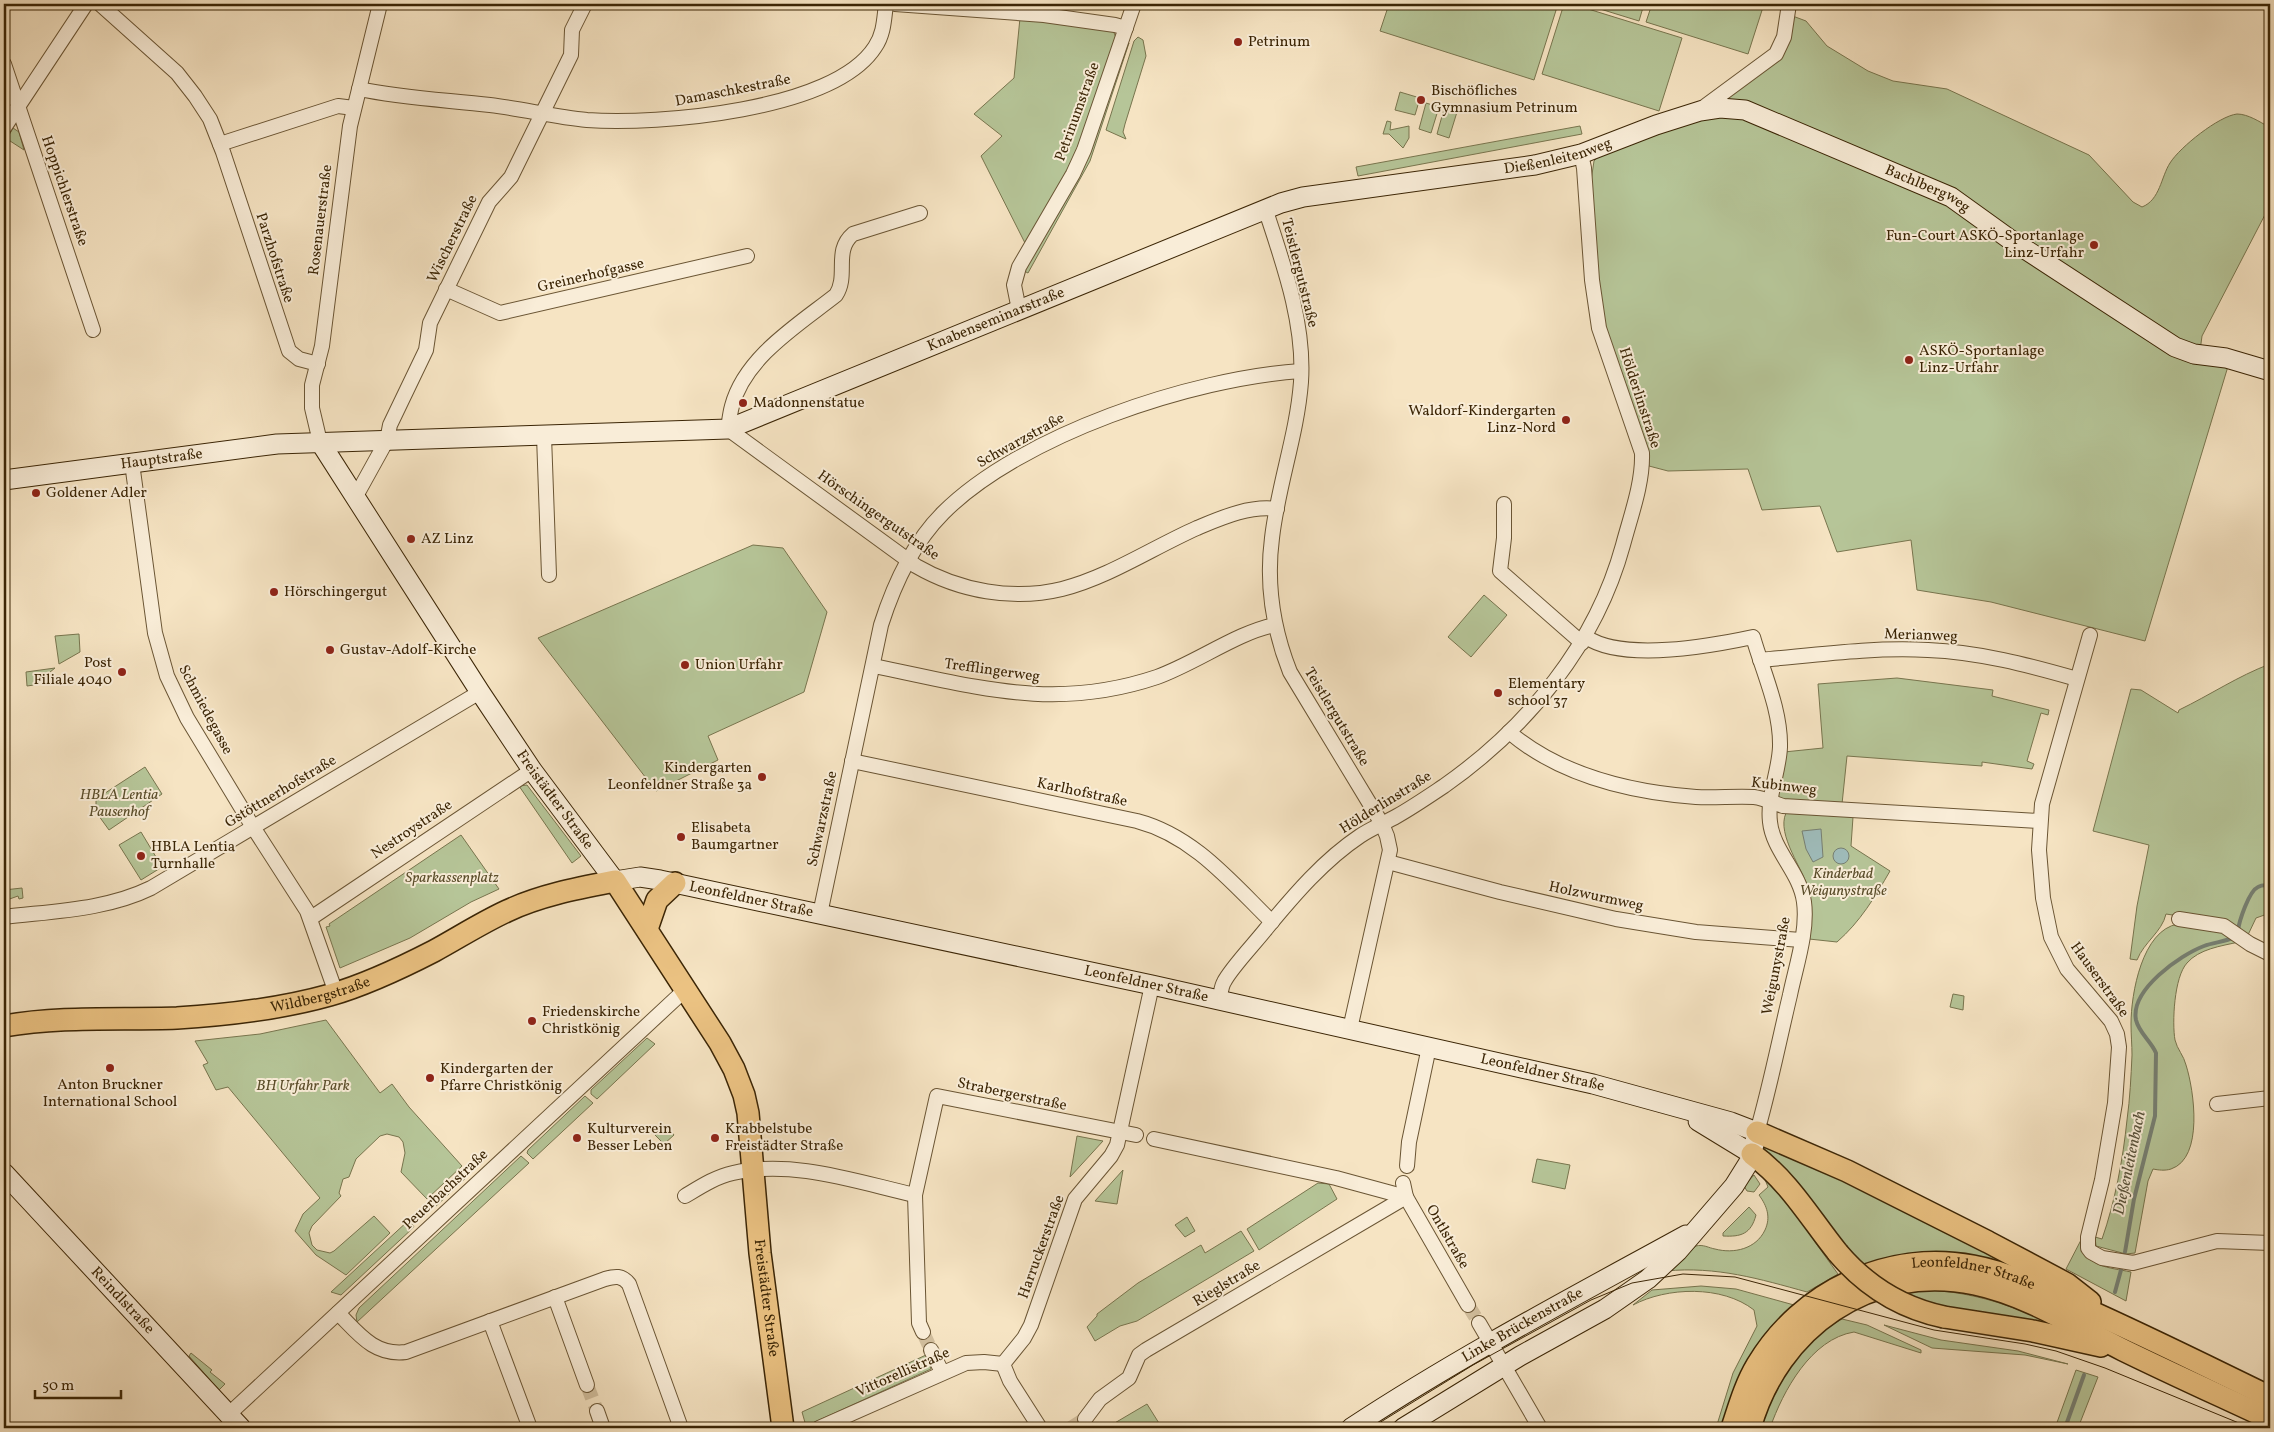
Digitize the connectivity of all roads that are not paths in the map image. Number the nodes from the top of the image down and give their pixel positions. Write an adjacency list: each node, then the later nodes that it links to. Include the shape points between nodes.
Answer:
1 (86, 4): 12 (street)
2 (100, 4): 17 (street, Parzhofstraße, via 177,73 200,104)
3 (380, 4): 11 (street, Rosenauerstraße)
4 (585, 4): 15 (street, Wischerstraße, via 572,30 571,54)
5 (886, 4): 15 (street, Damaschkestraße, via 881,37 866,59 839,79 813,90 744,108 666,120 592,120)
6 (895, 4): 9 (street, via 1044,15)
7 (1134, 4): 9 (street, Petrinumstraße)
8 (1789, 4): 14 (street, Dießenleitenweg, via 1784,37 1776,54)
9 (1126, 28): 23 (street, Petrinumstraße, via 1084,150 1019,267 1014,285)
10 (4, 64): 12 (street, Hoppichlerstraße)
11 (359, 88): 13 (street, Rosenauerstraße); 15 (street, Damaschkestraße)
12 (18, 106): 16 (street); 24 (street, Hoppichlerstraße)
13 (354, 108): 17 (street, via 338,106); 25 (street, Rosenauerstraße)
14 (1700, 111): 18 (street, Dießenleitenweg); 26 (street, Bachlbergweg, via 1733,108 1759,114 1842,152 1938,190 2175,347)
15 (542, 113): 22 (street, Wischerstraße, via 511,177 491,198)
16 (4, 128)
17 (220, 144): 25 (street, Parzhofstraße, via 289,352 299,359)
18 (1581, 154): 19 (street, Dießenleitenweg, via 1508,170 1304,197); 41 (street, Hölderlinstraße, via 1599,328 1643,463 1613,579)
19 (1265, 208): 23 (street, Knabenseminarstraße); 27 (street, Teistlergutstraße, via 1290,294)
20 (920, 213): 28 (street, via 853,234 847,240 842,248 840,288 836,295 771,347 755,364 732,406)
21 (747, 256): 22 (street, Greinerhofgasse, via 510,312 494,312)
22 (446, 289): 30 (street, Wischerstraße, via 430,323 426,350 390,425)
23 (1019, 310): 28 (street, Knabenseminarstraße)
24 (93, 330)
25 (318, 364): 31 (street, Rosenauerstraße, via 311,396)
26 (2270, 371)
27 (1301, 372): 36 (street, Teistlergutstraße, via 1297,412); 37 (street, Schwarzstraße, via 1256,376 1167,397 1089,424 1038,448 982,480 960,497 941,515)
28 (728, 429): 29 (street, Knabenseminarstraße); 37 (street, Hörschingergutstraße)
29 (544, 436): 30 (street, Knabenseminarstraße); 38 (street)
30 (387, 440): 31 (street, Knabenseminarstraße); 34 (street)
31 (320, 442): 32 (street, Hauptstraße, via 277,444); 34 (street, Freistädter Straße)
32 (132, 463): 33 (street, Hauptstraße); 52 (street, Schmiedegasse, via 155,633 167,676 187,718)
33 (4, 480)
34 (356, 496): 45 (street, Freistädter Straße)
35 (1504, 504): 41 (street, via 1500,571)
36 (1277, 509): 37 (street, Hörschingergutstraße, via 1255,509 1218,519 1083,582 1036,593 995,593 970,588 924,571); 39 (street, Teistlergutstraße, via 1269,566)
37 (908, 560): 43 (street, Schwarzstraße, via 889,600)
38 (549, 574)
39 (1275, 625): 43 (street, Trefflingerweg, via 1129,686 1082,693 1014,694); 51 (street, Teistlergutstraße, via 1281,649 1300,691)
40 (2090, 635): 44 (street, Hauserstraße)
41 (1584, 640): 42 (street, Weigunystraße, via 1619,647 1668,650 1752,637); 46 (street, Hölderlinstraße, via 1546,691)
42 (1760, 660): 44 (street, Merianweg, via 1844,651 1929,650 2004,660); 49 (street, Weigunystraße, via 1779,732 1778,763)
43 (873, 666): 47 (street, Schwarzstraße)
44 (2077, 679): 50 (street, Hauserstraße)
45 (480, 692): 48 (street, Freistädter Straße); 52 (street, Gstöttnerhofstraße)
46 (1508, 732): 49 (street, Kubinweg, via 1561,766 1608,782 1668,794 1755,797); 51 (street, Hölderlinstraße, via 1444,786)
47 (852, 761): 56 (street, Schwarzstraße); 60 (street, Karlhofstraße, via 1163,829 1204,856)
48 (532, 770): 54 (street, Freistädter Straße); 58 (street, Nestroystraße)
49 (1770, 802): 50 (street, Kubinweg, via 1783,806); 62 (street, Weigunystraße, via 1772,833 1801,888 1804,903)
50 (2040, 821): 87 (street, Hauserstraße, via 2040,878 2051,937 2067,969 2111,1022 2119,1047 2114,1109 2100,1195 2088,1237 2090,1252 2102,1258 2133,1263 2217,1241)
51 (1382, 824): 53 (street, Teistlergutstraße, via 1390,850); 60 (street, Hölderlinstraße, via 1361,835 1324,864)
52 (253, 827): 57 (street, Gstöttnerhofstraße, via 131,898 95,906); 58 (street, Schmiedegasse)
53 (1388, 862): 62 (street, Holzwurmweg, via 1616,919 1696,932); 69 (street, Teistlergutstraße)
54 (616, 881): 55 (street, Leonfeldner Straße, via 640,877); 61 (main road, Freistädter Straße); 66 (main road, Wildbergstraße, via 550,896 508,910 412,962)
55 (676, 883): 56 (street, Leonfeldner Straße); 61 (main road, via 657,900)
56 (820, 914): 64 (street, Leonfeldner Straße)
57 (4, 917)
58 (311, 918): 66 (street)
59 (2180, 918): 63 (street, via 2213,924)
60 (1272, 922): 67 (street, Hölderlinstraße, via 1224,982)
61 (647, 929): 65 (main road, Freistädter Straße)
62 (1801, 940): 74 (street, Weigunystraße)
63 (2270, 954)
64 (1152, 985): 67 (street, Leonfeldner Straße); 75 (street, Harruckerstraße)
65 (686, 989): 80 (main road, Freistädter Straße, via 734,1068 744,1095); 90 (street, Peuerbachstraße)
66 (336, 993): 68 (main road, Wildbergstraße, via 237,1013 176,1018 56,1019)
67 (1219, 1000): 69 (street, Leonfeldner Straße)
68 (4, 1026)
69 (1350, 1029): 70 (street, Leonfeldner Straße)
70 (1429, 1047): 73 (street, Leonfeldner Straße, via 1593,1084); 79 (street)
71 (2270, 1098): 72 (street)
72 (2217, 1104)
73 (1675, 1108): 74 (street, Leonfeldner Straße); 78 (street, Leonfeldner Straße)
74 (1757, 1132): 78 (street, Linke Brückenstraße); 93 (main road, via 1856,1175 2053,1275)
75 (1120, 1133): 76 (street, Strabergerstraße); 83 (street, Strabergerstraße, via 936,1096); 98 (street, Harruckerstraße, via 1112,1156 1074,1199 1031,1325)
76 (1136, 1135)
77 (1154, 1139): 85 (street, via 1336,1178)
78 (1746, 1149): 86 (street, Linke Brückenstraße, via 1734,1186); 97 (main road, bridge, via 1782,1178 1838,1253 1858,1274 1881,1292 1911,1308)
79 (1407, 1166)
80 (752, 1169): 83 (street, via 824,1175); 84 (street, via 716,1178); 110 (main road, Freistädter Straße)
81 (4, 1173): 106 (street, Reindlstraße)
82 (1403, 1183): 85 (street, Ontlstraße)
83 (915, 1195): 94 (street, via 918,1323)
84 (684, 1196)
85 (1406, 1197): 89 (street, Ontlstraße); 104 (street, Rieglstraße, via 1146,1350 1140,1355 1129,1378 1100,1399)
86 (1698, 1228): 95 (street, Linke Brückenstraße); 99 (street, Linke Brückenstraße, via 1664,1265 1628,1294)
87 (2270, 1244)
88 (555, 1297): 91 (street); 101 (street); 109 (street, via 615,1276 622,1277 629,1284)
89 (1468, 1305)
90 (338, 1313): 91 (street, via 368,1343 377,1349 395,1353 406,1352); 106 (street, Peuerbachstraße)
91 (490, 1321): 107 (street)
92 (1479, 1323): 95 (street)
93 (2118, 1324): 102 (main road, Leonfeldner Straße); 116 (main road, Leonfeldner Straße, via 2024,1282 1973,1266 1927,1263 1873,1272 1825,1294 1788,1324 1756,1366)
94 (923, 1332)
95 (1490, 1343): 99 (street); 113 (street, Linke Brückenstraße)
96 (931, 1350): 100 (street)
97 (2125, 1351): 105 (main road, Leonfeldner Straße); 117 (main road, Leonfeldner Straße, via 2045,1310 1996,1290 1974,1284 1930,1280 1887,1286 1848,1301 1827,1314 1795,1342 1769,1379)
98 (1003, 1364): 100 (street, Vittorellistraße, via 974,1361); 112 (street)
99 (1504, 1366): 114 (street, Linke Brückenstraße); 115 (street)
100 (942, 1372): 111 (street, Vittorellistraße)
101 (587, 1385)
102 (2270, 1397)
103 (597, 1411): 108 (street)
104 (1085, 1419)
105 (2270, 1420)
106 (234, 1422)
107 (530, 1428)
108 (603, 1428)
109 (681, 1428)
110 (783, 1428)
111 (819, 1428)
112 (1040, 1428)
113 (1351, 1428)
114 (1403, 1428)
115 (1540, 1428)
116 (1732, 1428)
117 (1750, 1428)

